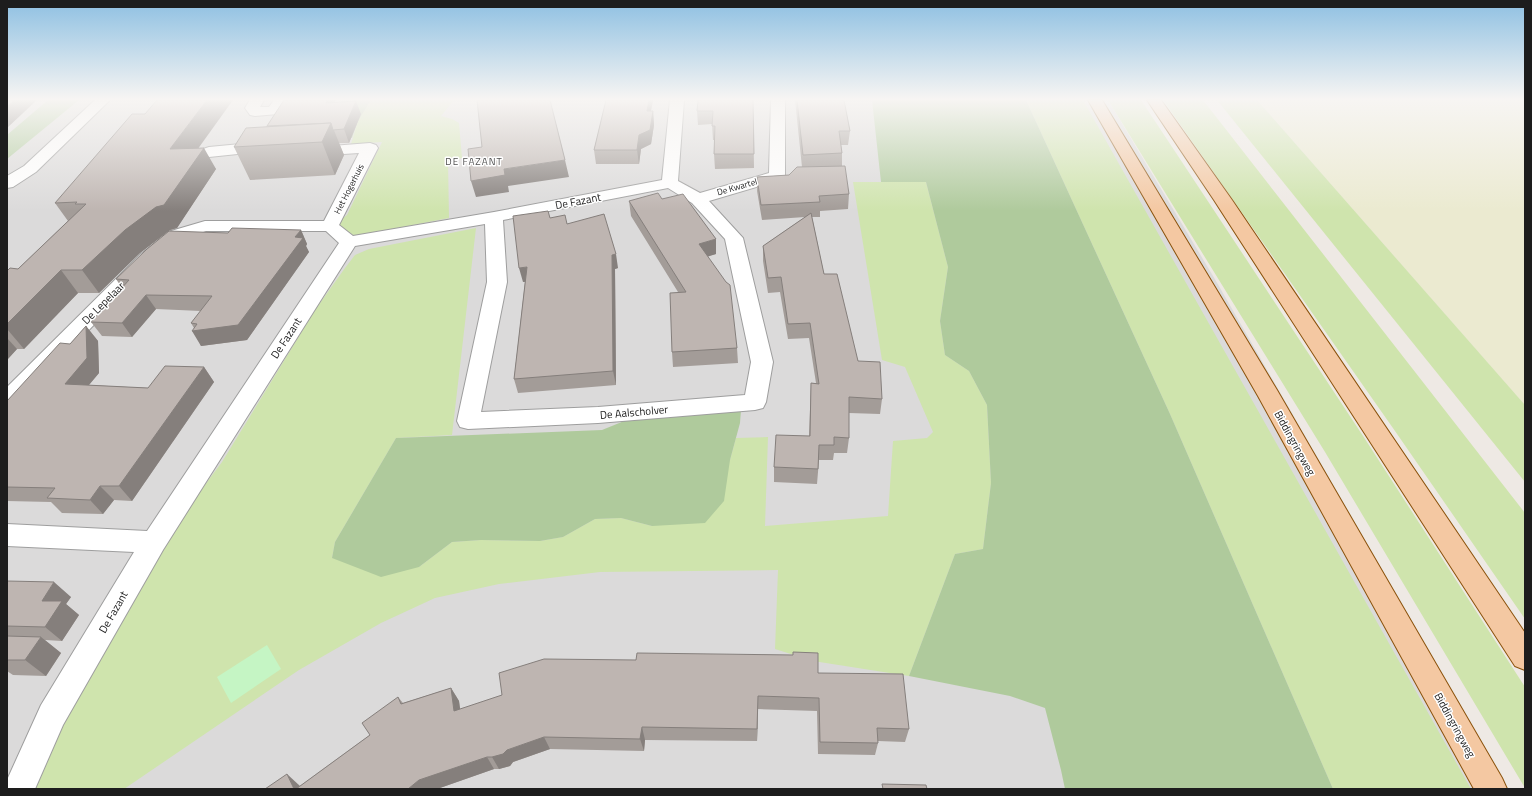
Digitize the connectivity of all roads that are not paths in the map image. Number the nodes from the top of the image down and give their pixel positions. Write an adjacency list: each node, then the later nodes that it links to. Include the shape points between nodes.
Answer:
1 (64, 137): 7 (street)
2 (674, 137): 8 (street)
3 (781, 137): 11 (street, De Kwartel, via 785,176)
4 (1117, 137): 20 (main road, Biddingringweg, via 1269,396)
5 (1179, 137): 18 (main road)
6 (209, 152): 13 (street, Het Hogerhuis, via 251,148 257,154 370,148)
7 (30, 169): 9 (street); 10 (street, via 18,188)
8 (670, 183): 11 (street, De Aalscholver); 12 (street, De Fazant)
9 (7, 184)
10 (7, 199)
11 (698, 199): 12 (street, De Aalscholver, via 734,238 762,362 755,402 598,415 468,421 497,282)
12 (494, 217): 14 (street, De Fazant)
13 (330, 226): 14 (street); 15 (street, De Lepelaar, via 205,226 177,235 148,258)
14 (349, 242): 17 (street, De Fazant)
15 (7, 400)
16 (7, 535): 17 (street)
17 (154, 542): 19 (street, De Fazant, via 52,715)
18 (1525, 657)
19 (19, 789)
20 (1491, 789)

